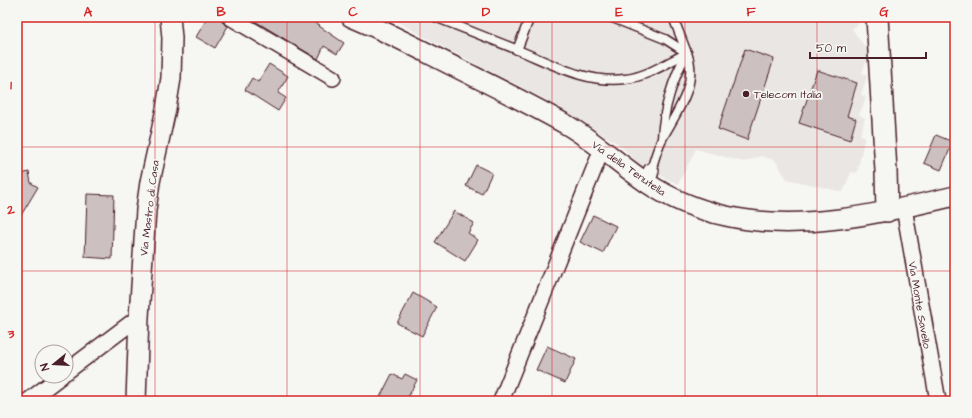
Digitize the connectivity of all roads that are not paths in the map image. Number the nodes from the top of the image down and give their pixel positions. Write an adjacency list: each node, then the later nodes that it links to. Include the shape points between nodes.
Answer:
1 (170, 17): 17 (street, Via Mastro di Casa, via 171,78 150,182)
2 (230, 17): 11 (street)
3 (435, 17): 9 (lane)
4 (530, 17): 9 (lane)
5 (610, 17): 10 (lane, via 665,39)
6 (673, 17): 10 (lane)
7 (877, 17): 16 (main road)
8 (363, 19): 13 (street, Via della Tenutella, via 568,126)
9 (517, 50): 10 (lane, via 590,78 610,80 627,79 643,74)
10 (687, 53): 12 (lane, via 673,84 662,123); 12 (lane, via 691,72 688,85 682,105)
11 (333, 78)
12 (662, 139): 14 (lane)
13 (602, 150): 14 (street, Via della Tenutella); 22 (street)
14 (649, 177): 16 (street, Via della Tenutella, via 667,195 694,206 744,219 782,222 832,220)
15 (955, 196): 16 (street, Via della Tenutella)
16 (895, 210): 23 (street, Via Monte Savello)
17 (139, 317): 18 (street); 21 (street, Via Mastro di Casa)
18 (74, 366)
19 (50, 384): 20 (street)
20 (28, 401)
21 (136, 401)
22 (501, 401)
23 (938, 401)

